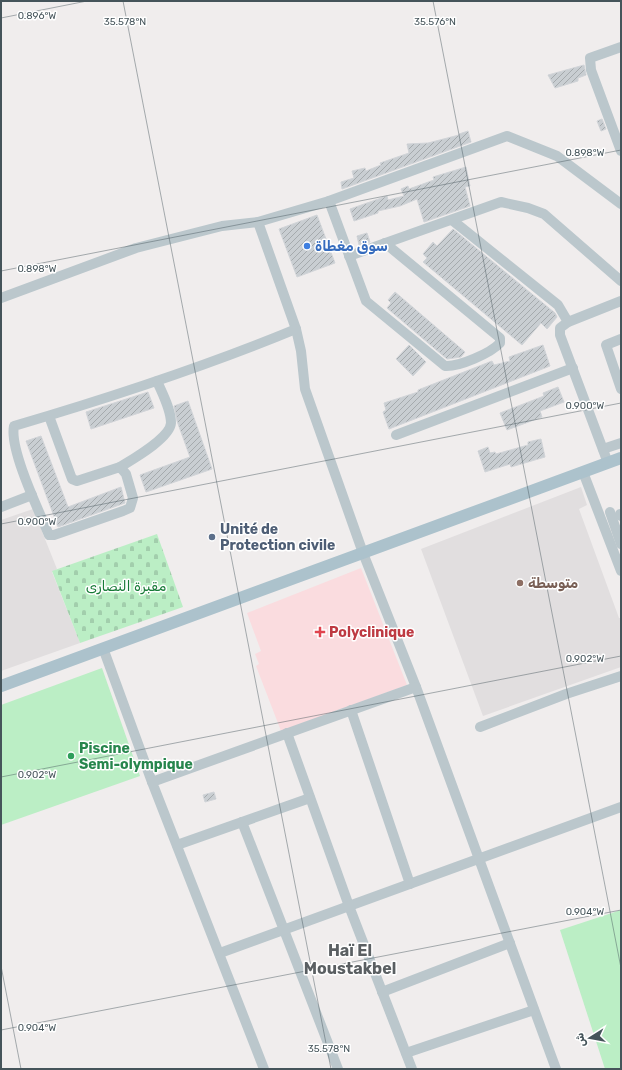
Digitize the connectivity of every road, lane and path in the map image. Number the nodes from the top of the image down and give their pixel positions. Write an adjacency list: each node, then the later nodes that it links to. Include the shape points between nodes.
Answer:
1 (621, 47): 2 (street, via 590,58)
2 (621, 151)
3 (329, 201): 4 (street, via 507,136 557,156); 6 (street); 8 (street)
4 (621, 204)
5 (452, 220): 7 (street); 9 (street, via 501,202 528,208 544,214); 12 (street, via 558,305)
6 (258, 222): 10 (street, via 222,226 136,248); 13 (street)
7 (385, 243): 8 (street); 8 (street, via 500,338 500,343 489,351 452,366 445,366 366,302)
8 (349, 256)
9 (621, 281)
10 (1, 298)
11 (621, 301): 12 (street)
12 (568, 322): 15 (street, via 560,328 560,335)
13 (296, 329): 16 (street); 31 (street, via 305,389)
14 (621, 339): 17 (street, via 606,344)
15 (573, 368): 19 (street); 21 (street)
16 (157, 381): 18 (street); 24 (street, via 169,411 171,423 168,431 155,444)
17 (621, 389)
18 (49, 416): 24 (street, via 72,479 77,482); 26 (street, via 14,426 14,444)
19 (396, 435)
20 (621, 443): 21 (street)
21 (603, 449): 23 (street)
22 (621, 458): 23 (main road)
23 (608, 463): 25 (main road)
24 (120, 467): 26 (street, via 126,474 133,498 130,508 54,535 49,535)
25 (583, 472): 28 (street); 31 (main road)
26 (32, 495): 27 (street)
27 (1, 507)
28 (599, 514): 29 (street); 32 (street)
29 (618, 514): 30 (street)
30 (621, 544)
31 (363, 553): 33 (main road); 36 (street)
32 (621, 571)
33 (103, 648): 35 (main road); 40 (street)
34 (621, 676): 38 (street)
35 (1, 686)
36 (416, 687): 37 (street); 45 (street)
37 (351, 710): 39 (street); 46 (street)
38 (480, 727)
39 (287, 733): 40 (street); 41 (street)
40 (152, 782): 44 (street)
41 (310, 798): 43 (street); 47 (street)
42 (621, 807): 45 (street)
43 (242, 822): 44 (street); 48 (street)
44 (177, 845): 50 (street)
45 (479, 859): 46 (street); 49 (street)
46 (410, 884): 47 (street)
47 (349, 906): 48 (street); 51 (street)
48 (283, 930): 50 (street); 55 (street)
49 (510, 943): 51 (street); 52 (street)
50 (220, 953): 54 (street)
51 (382, 992): 53 (street)
52 (534, 1010): 53 (street); 57 (street)
53 (406, 1053): 56 (street)
54 (264, 1069)
55 (338, 1069)
56 (412, 1069)
57 (556, 1069)

